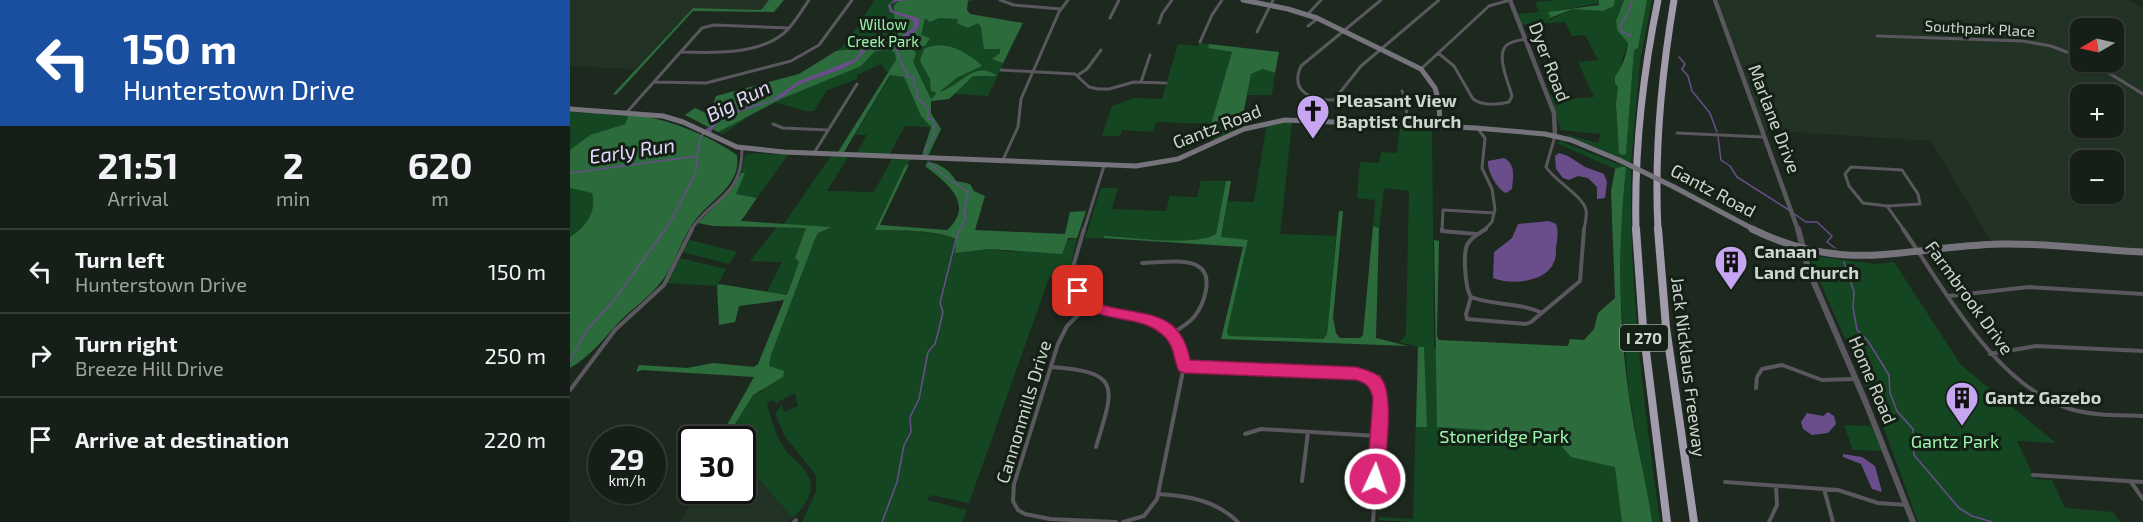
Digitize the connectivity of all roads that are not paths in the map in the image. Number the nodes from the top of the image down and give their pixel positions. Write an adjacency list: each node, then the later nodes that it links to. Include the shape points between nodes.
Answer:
1 (809, 0): 23 (street)
2 (852, 0): 40 (street, via 819,45 791,62 706,83)
3 (1000, 0): 17 (street)
4 (1068, 0): 17 (street)
5 (1119, 0): 19 (street)
6 (1172, 0): 21 (street)
7 (1222, 0): 28 (street)
8 (1243, 0): 16 (main road)
9 (1321, 0): 18 (street)
10 (1381, 0): 24 (street)
11 (1439, 0): 29 (street)
12 (1510, 0): 27 (street, Dyer Road); 32 (street, via 1489,6)
13 (1658, 0): 106 (highway, Jack Nicklaus Freeway / I 270, via 1644,71 1636,177 1646,362)
14 (1674, 0): 107 (highway, Jack Nicklaus Freeway / I 270, via 1658,107 1656,219 1669,362)
15 (1715, 0): 58 (street, Marlane Drive)
16 (1271, 3): 18 (main road); 25 (street)
17 (1061, 9): 37 (street)
18 (1308, 14): 20 (main road)
19 (1110, 18)
20 (1317, 18): 22 (street); 24 (main road)
21 (1159, 23)
22 (1308, 26)
23 (788, 28): 31 (street, via 768,41 720,53); 31 (street, via 706,24)
24 (1344, 30): 29 (main road); 29 (street, via 1303,63 1296,75 1298,84 1316,100 1339,97 1354,73)
25 (1257, 32)
26 (1877, 36): 33 (street, Southpark Place, via 2024,41)
27 (1526, 39): 46 (street, via 1509,43 1502,53 1512,92); 57 (street, Dyer Road, via 1554,113)
28 (1200, 42)
29 (1383, 49): 35 (main road)
30 (1101, 50): 39 (street)
31 (680, 52): 40 (street)
32 (1438, 53): 35 (street); 46 (street, via 1454,66 1475,104)
33 (2070, 53)
34 (1150, 55): 41 (street)
35 (1421, 69): 52 (main road, via 1439,95)
36 (1001, 70): 37 (street)
37 (1033, 72): 39 (street); 62 (street, via 1021,99 1018,128)
38 (2107, 72): 45 (street)
39 (1078, 75): 41 (street, via 1089,87 1098,89)
40 (654, 82): 49 (street)
41 (1141, 82): 42 (street)
42 (1166, 83)
43 (857, 84): 55 (street)
44 (1402, 91): 51 (street, via 1407,102)
45 (2143, 94)
46 (1509, 102): 47 (street)
47 (1513, 105)
48 (570, 109): 49 (main road, Gantz Road)
49 (627, 112): 60 (main road, Gantz Road, via 669,118)
50 (773, 124): 55 (street)
51 (1406, 125): 52 (main road, Gantz Road); 63 (main road, Gantz Road, via 1272,122 1244,129 1161,163)
52 (1440, 126): 53 (main road, Gantz Road)
53 (1476, 128): 54 (main road, Gantz Road); 59 (street)
54 (1494, 129): 57 (main road, Gantz Road); 59 (street)
55 (828, 130): 61 (street)
56 (1677, 133): 58 (street)
57 (1555, 136): 68 (main road, Gantz Road, bridge, via 1619,160 1759,232); 76 (street, via 1546,167 1555,181 1584,204 1586,211 1580,280)
58 (1762, 137): 68 (street, Marlane Drive)
59 (1486, 142): 66 (street, via 1482,167 1492,189)
60 (742, 149): 61 (main road, Gantz Road); 84 (street, via 737,180 693,227 664,285 615,330)
61 (813, 154): 62 (main road, Gantz Road)
62 (1002, 162): 63 (main road, Gantz Road)
63 (1104, 166): 75 (street, via 1072,273 1078,291)
64 (1872, 167): 65 (street, via 1847,169 1849,186 1863,203); 65 (street, via 1902,170 1921,202)
65 (1887, 206): 69 (street, Farmbrook Drive)
66 (1494, 213): 67 (street, via 1491,224); 67 (street, via 1443,210 1442,231)
67 (1476, 234): 74 (street, via 1466,248 1466,291)
68 (1803, 249): 69 (main road, Gantz Road, via 1854,257); 82 (street, Home Road)
69 (1919, 252): 70 (main road, Gantz Road, via 2025,244); 73 (street, Farmbrook Drive)
70 (2143, 252)
71 (1142, 263): 77 (street, via 1191,264 1205,273 1207,280 1197,314)
72 (2143, 294): 73 (street, via 2030,287)
73 (1949, 296): 79 (street, Farmbrook Drive)
74 (1471, 297): 76 (street, via 1486,303 1527,306); 76 (street, via 1466,314 1472,321 1526,324)
75 (1089, 304): 77 (street, via 1113,314 1152,320); 81 (street, Cannonmills Drive, via 1067,326)
76 (1542, 314)
77 (1171, 334): 80 (street, via 1180,348)
78 (2143, 351): 79 (street, via 2036,346)
79 (1989, 354): 85 (street, Farmbrook Drive, via 2049,401 2092,413)
80 (1184, 366): 88 (street, via 1356,373 1376,379 1381,398); 97 (street)
81 (1051, 367): 89 (street, via 1093,370 1109,385 1110,400); 101 (street, Cannonmills Drive, via 1014,484 1013,502 1029,516)
82 (1856, 379): 83 (street, via 1822,380 1792,366 1774,364 1762,369); 99 (street, Home Road)
83 (1756, 388)
84 (570, 390)
85 (2143, 416)
86 (1308, 432): 87 (street, via 1261,429); 88 (street); 91 (street)
87 (1245, 434)
88 (1378, 436): 105 (street)
89 (1096, 447)
90 (2033, 475): 92 (street)
91 (1302, 481)
92 (2131, 481): 94 (street); 98 (street)
93 (1725, 482): 95 (street)
94 (2143, 482)
95 (1776, 486): 96 (street); 108 (street, via 1777,505)
96 (1824, 489): 99 (street, via 1850,492 1878,503); 109 (street)
97 (1158, 494): 100 (street); 104 (street, via 1202,499 1219,506)
98 (2143, 499)
99 (1907, 505): 110 (street, Home Road)
100 (1140, 520): 103 (street)
101 (1076, 521): 102 (street)
102 (1116, 522)
103 (1123, 522)
104 (1238, 522)
105 (1373, 522)
106 (1667, 522)
107 (1694, 522)
108 (1769, 522)
109 (1833, 522)
110 (1913, 522)

